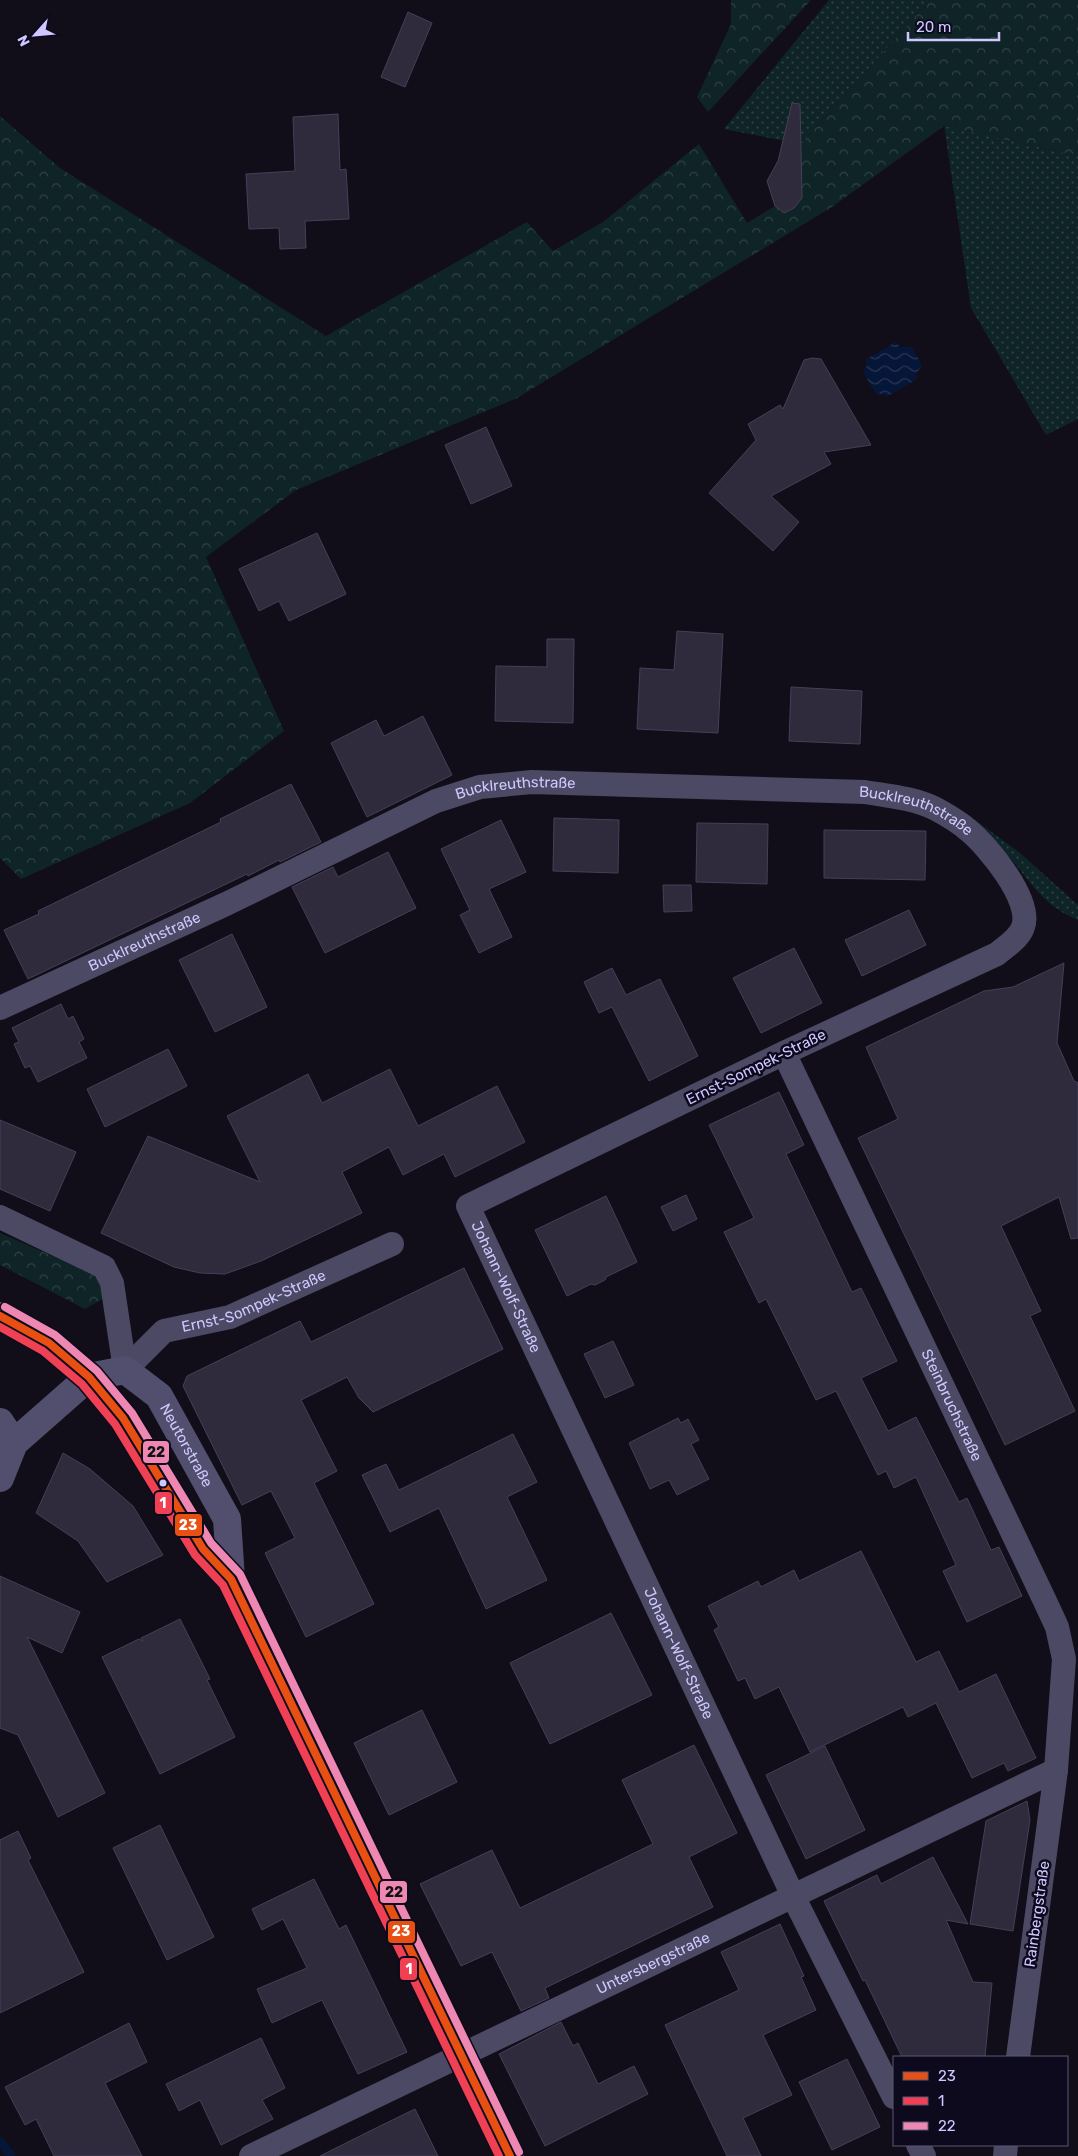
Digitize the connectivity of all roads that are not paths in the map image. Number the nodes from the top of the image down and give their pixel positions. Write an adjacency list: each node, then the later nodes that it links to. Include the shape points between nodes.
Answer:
1 (1025, 912): 2 (street, Bucklreuthstraße, via 1001,866 984,845 956,821 910,799 855,792 532,782 504,784 480,787 436,801 226,904); 3 (street, Ernst-Sompek-Straße, via 1024,926 1016,938 997,954)
2 (0, 1008)
3 (784, 1054): 4 (street, Ernst-Sompek-Straße); 13 (street, Steinbruchstraße, via 1057,1627 1064,1660)
4 (468, 1206): 14 (street, Johann-Wolf-Straße)
5 (0, 1216): 8 (street, via 104,1267 112,1283)
6 (392, 1244): 8 (street, Ernst-Sompek-Straße, via 230,1317 164,1331)
7 (0, 1316): 9 (street, Neutorstraße, via 49,1343)
8 (125, 1370): 9 (street); 12 (street, Neutorstraße, via 159,1396 227,1519)
9 (89, 1377): 10 (street); 12 (street, Neutorstraße, via 123,1418 203,1549)
10 (7, 1433): 11 (street)
11 (0, 1478)
12 (231, 1579): 15 (street, Neutorstraße)
13 (1056, 1770): 14 (street, Untersbergstraße); 16 (street, Rainbergstraße)
14 (794, 1898): 15 (street, Untersbergstraße); 17 (street, Johann-Wolf-Straße)
15 (462, 2056): 18 (street, Untersbergstraße); 19 (street, Neutorstraße)
16 (1018, 2056)
17 (893, 2095)
18 (251, 2156)
19 (510, 2156)

